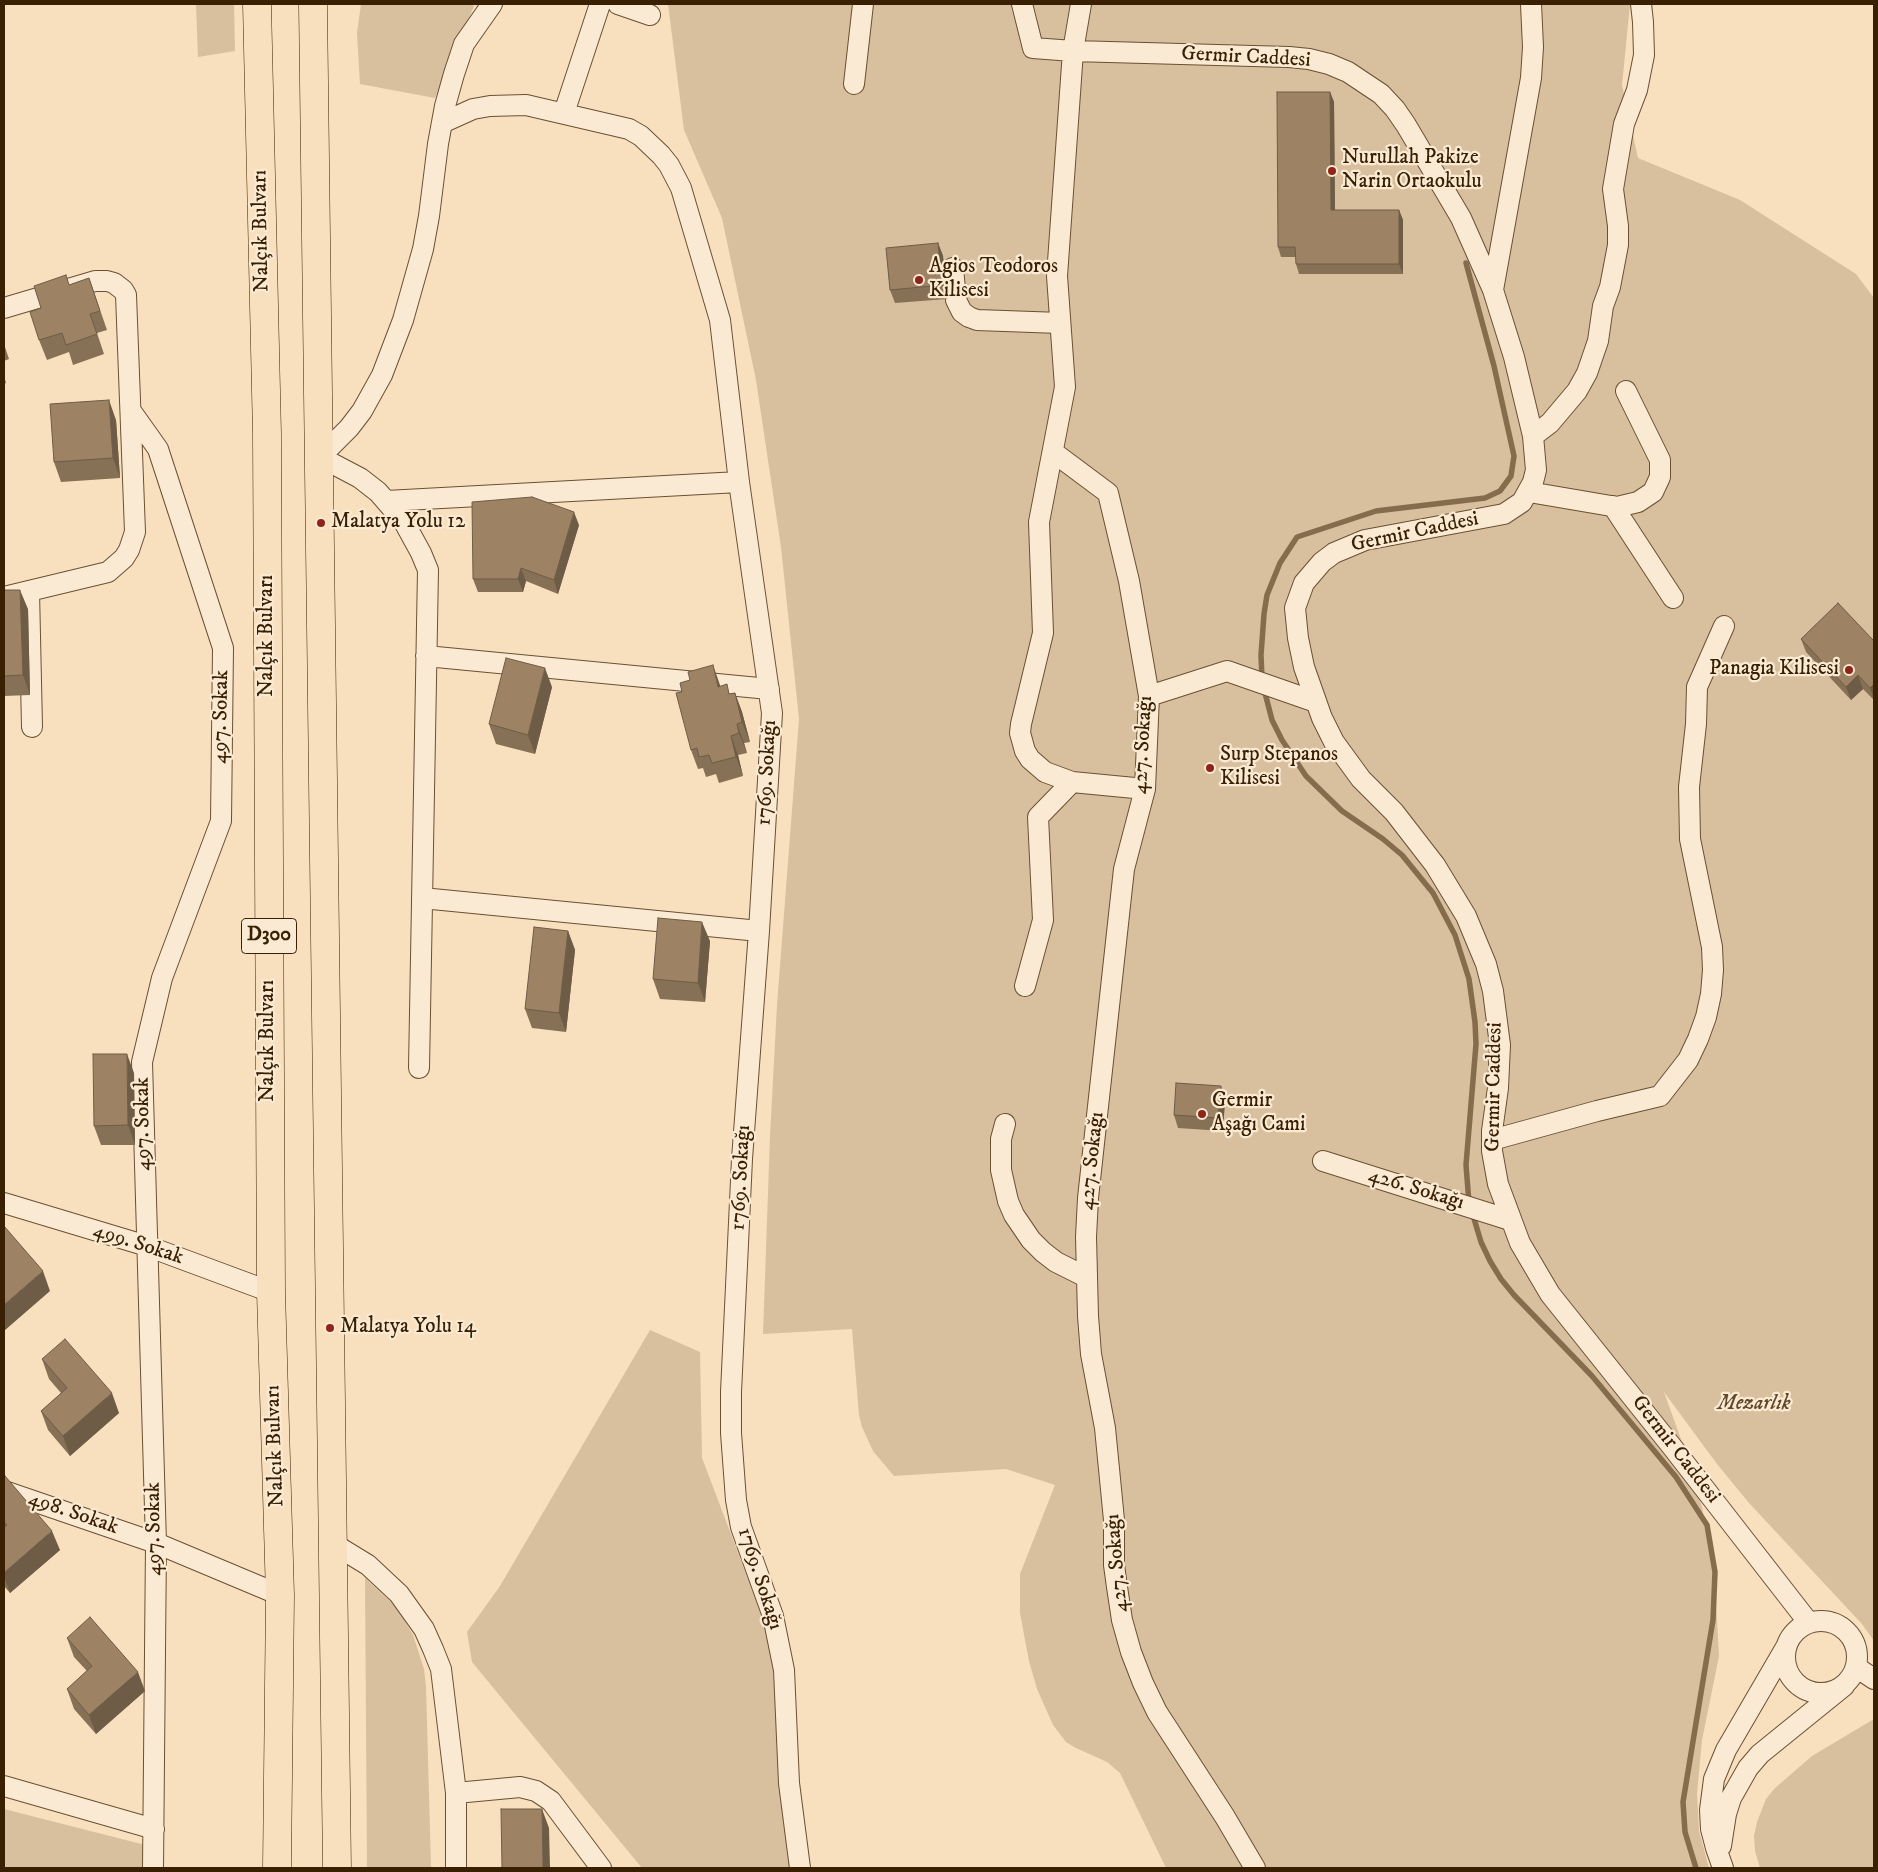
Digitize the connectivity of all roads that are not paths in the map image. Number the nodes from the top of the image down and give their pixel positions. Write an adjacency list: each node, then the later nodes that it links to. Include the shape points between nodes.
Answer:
1 (256, 4): 51 (highway, Nalçık Bulvarı / D300, via 267,434)
2 (313, 4): 24 (highway, D300)
3 (492, 4): 15 (street, via 464,44)
4 (600, 4): 14 (street)
5 (618, 4): 11 (street)
6 (863, 4): 13 (street)
7 (1022, 4): 12 (street, Germir Caddesi, via 1032,48)
8 (1081, 4): 12 (street)
9 (1531, 4): 17 (street, via 1531,78)
10 (1641, 4): 22 (street, via 1643,64 1624,124 1613,189 1618,245 1610,287 1602,306 1598,341 1577,391 1560,413)
11 (650, 15)
12 (1073, 51): 17 (street, Germir Caddesi, via 1289,57 1329,64 1348,72 1381,94 1406,125 1461,218); 19 (street, via 1057,276)
13 (854, 84)
14 (564, 113): 15 (street, 1769. Sokağı, via 508,104 473,109); 25 (street, 1769. Sokağı, via 629,129 652,145 676,176 720,320)
15 (442, 123): 24 (street, via 423,250 403,320 382,375 366,405 349,428)
16 (953, 268): 19 (street, via 956,300 968,317)
17 (1493, 290): 22 (street, Germir Caddesi, via 1514,357)
18 (4, 308): 21 (street, via 95,281 119,286 126,295)
19 (1060, 323): 23 (street, via 1065,387)
20 (1626, 391): 28 (street, via 1657,452 1660,476 1653,492 1646,498 1628,506)
21 (131, 412): 29 (street, via 136,532 129,550 108,572); 49 (street, 497. Sokak, via 158,449 223,648 221,821 162,978 142,1062)
22 (1533, 436): 26 (street, Germir Caddesi, via 1536,470)
23 (1053, 452): 35 (street, 427. Sokağı, via 1108,493 1129,581); 38 (street, via 1039,522 1042,633 1020,733 1025,751 1037,767)
24 (320, 457): 27 (street, via 360,478); 54 (highway, D300)
25 (739, 482): 27 (street); 34 (street, 1769. Sokağı)
26 (1529, 492): 28 (street); 36 (street, Germir Caddesi, via 1522,502 1504,514 1365,540 1334,553 1322,562 1304,583 1295,608 1304,667)
27 (386, 501): 33 (street, via 414,538 428,570)
28 (1613, 506): 31 (street)
29 (29, 591): 30 (street); 37 (street)
30 (4, 597)
31 (1673, 598)
32 (1724, 626): 45 (street, via 1697,687 1689,787 1690,839 1712,947 1713,970 1706,1017 1698,1039 1688,1060 1660,1096)
33 (426, 656): 34 (street); 40 (street)
34 (768, 689): 41 (street, 1769. Sokağı, via 772,713)
35 (1150, 696): 36 (street, via 1227,671); 39 (street, 427. Sokağı)
36 (1316, 702): 45 (street, Germir Caddesi, via 1334,742 1435,865 1477,940 1494,991 1499,1036 1500,1066)
37 (32, 727)
38 (1072, 782): 39 (street); 42 (street, via 1038,818 1043,920)
39 (1145, 789): 50 (street, 427. Sokağı, via 1124,870 1088,1198)
40 (422, 898): 41 (street); 43 (street)
41 (759, 932): 70 (street, 1769. Sokağı, via 742,1159 731,1433 741,1527 772,1616 784,1670 789,1783)
42 (1025, 986)
43 (419, 1068)
44 (1005, 1124): 50 (street, via 1001,1139 1001,1170 1014,1215 1043,1252)
45 (1492, 1140): 48 (street, Germir Caddesi, via 1495,1172)
46 (1323, 1161): 48 (street, 426. Sokağı)
47 (4, 1203): 49 (street, 499. Sokak)
48 (1510, 1220): 56 (street, Germir Caddesi, via 1550,1294)
49 (147, 1246): 51 (street, 499. Sokak); 53 (street, 497. Sokak)
50 (1086, 1277): 71 (street, 427. Sokağı, via 1091,1354 1105,1428 1114,1520 1114,1565 1122,1620 1131,1652 1157,1712)
51 (270, 1292): 55 (highway, Nalçık Bulvarı / D300)
52 (4, 1491): 53 (street, 498. Sokak)
53 (156, 1543): 55 (street, 498. Sokak); 63 (street, 497. Sokak)
54 (332, 1543): 62 (street, via 351,1553 384,1579 404,1599 424,1629 441,1669); 67 (highway, D300)
55 (280, 1594): 66 (highway, Nalçık Bulvarı / D300)
56 (1809, 1623): 57 (street, via 1799,1628); 58 (street, via 1831,1622 1842,1627 1856,1645)
57 (1786, 1647): 60 (street, via 1787,1670 1801,1687 1822,1694); 64 (street, via 1726,1750 1714,1779 1711,1830)
58 (1856, 1668): 59 (street); 60 (street)
59 (1874, 1679)
60 (1844, 1686): 64 (street, via 1760,1754 1738,1782 1726,1814 1721,1849)
61 (4, 1786): 63 (street)
62 (456, 1792): 68 (street); 69 (street, via 512,1787 536,1791 551,1801)
63 (154, 1829): 65 (street, 497. Sokak)
64 (1723, 1867)
65 (153, 1868)
66 (277, 1868)
67 (336, 1868)
68 (456, 1868)
69 (601, 1868)
70 (800, 1868)
71 (1255, 1868)

